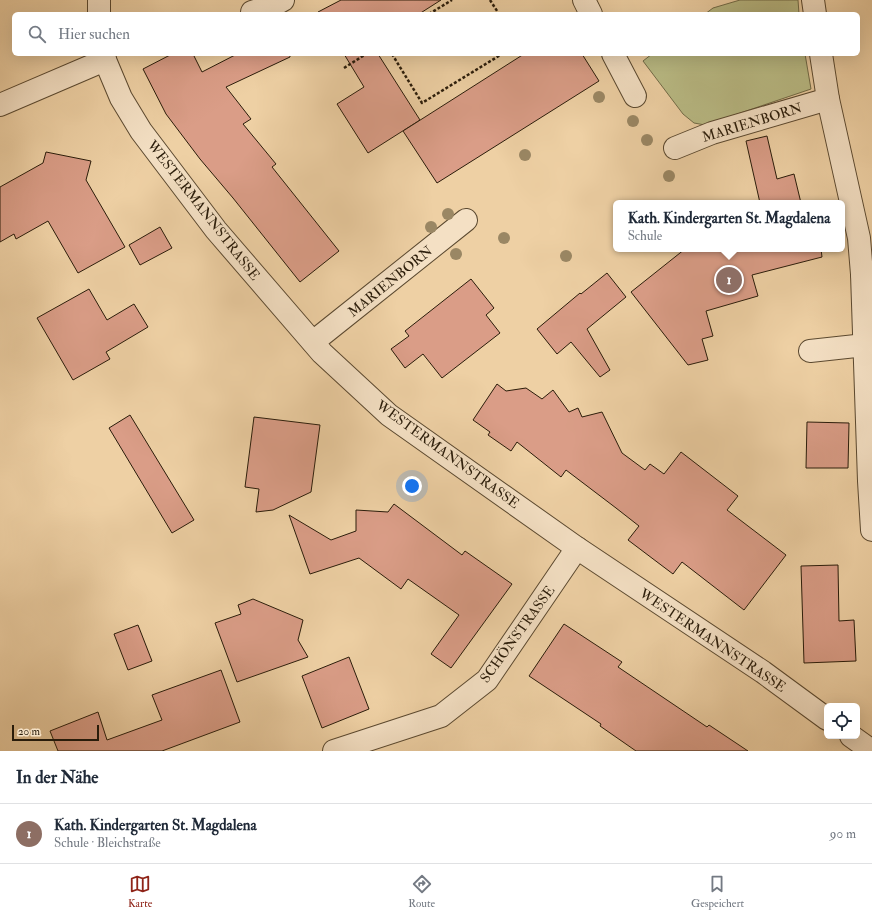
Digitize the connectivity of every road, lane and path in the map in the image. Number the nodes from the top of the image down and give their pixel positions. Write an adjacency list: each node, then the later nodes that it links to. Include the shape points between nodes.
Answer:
1 (99, 0): 7 (street)
2 (283, 0): 8 (street)
3 (452, 0): 9 (path)
4 (490, 0): 10 (path)
5 (584, 0): 11 (street)
6 (813, 0): 12 (street)
7 (98, 12)
8 (252, 12)
9 (432, 12)
10 (498, 12)
11 (590, 12)
12 (815, 12)
13 (363, 56): 19 (path)
14 (393, 56): 15 (path, via 422,103)
15 (499, 56)
16 (614, 56): 20 (street)
17 (821, 56): 21 (street)
18 (104, 57): 22 (street); 25 (street, WESTERMANNSTRASSE, via 121,98 146,137 216,230)
19 (344, 68)
20 (635, 96)
21 (828, 99): 23 (street, MARIENBORN, via 712,133); 26 (street, via 859,238)
22 (0, 105)
23 (675, 148)
24 (466, 220): 25 (street, MARIENBORN)
25 (313, 342): 29 (street, WESTERMANNSTRASSE, via 389,415)
26 (865, 345): 27 (street); 28 (street)
27 (810, 351)
28 (872, 530)
29 (578, 548): 30 (street, WESTERMANNSTRASSE, via 763,672); 32 (street, SCHÖNSTRASSE, via 487,680 442,716)
30 (824, 717)
31 (855, 739): 33 (street)
32 (334, 751)
33 (872, 751)

